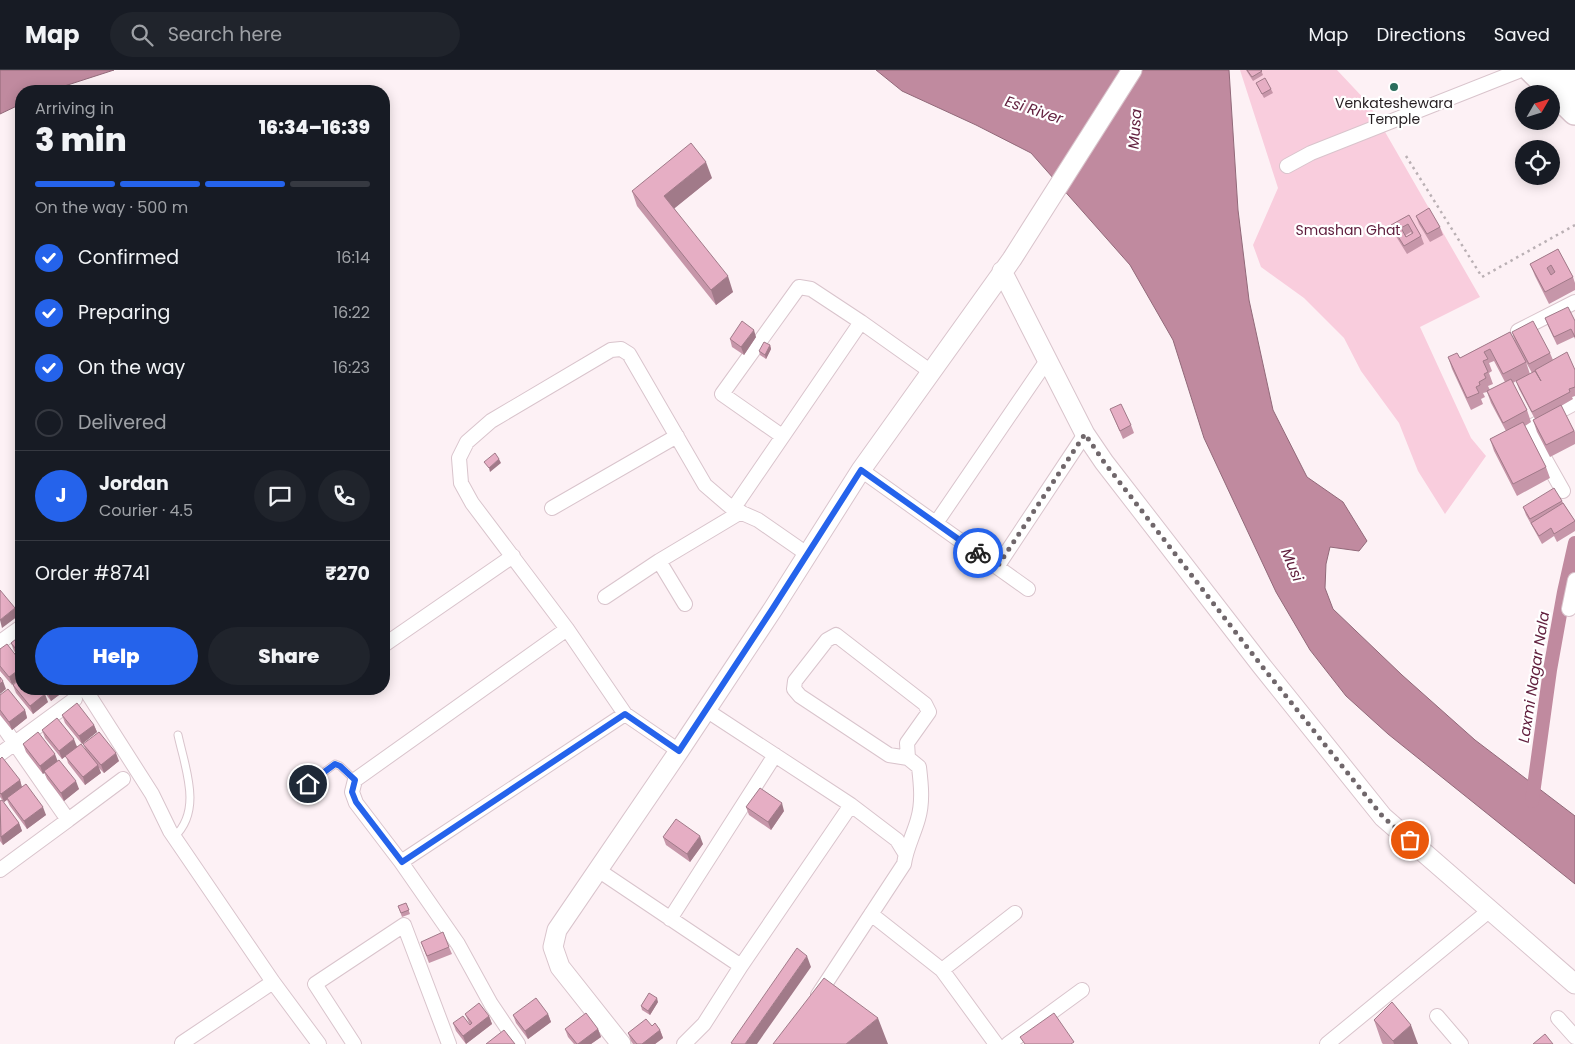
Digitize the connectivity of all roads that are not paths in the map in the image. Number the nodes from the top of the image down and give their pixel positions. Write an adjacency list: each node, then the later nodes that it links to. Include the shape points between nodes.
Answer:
1 (1132, 70): 8 (street)
2 (1522, 70): 7 (street, via 1312,153)
3 (1532, 70): 6 (highway)
4 (1559, 70): 5 (highway)
5 (1575, 86)
6 (1575, 112)
7 (1287, 166)
8 (1007, 265): 12 (street); 13 (street)
9 (1575, 302): 11 (street)
10 (861, 322): 13 (street); 18 (street); 18 (street, via 811,289 798,287 722,394)
11 (1508, 336)
12 (1048, 359): 16 (street); 24 (street)
13 (930, 372): 20 (street)
14 (1575, 403): 15 (street)
15 (1528, 428): 19 (street); 21 (street)
16 (1085, 434): 28 (street); 59 (street, via 1261,665 1383,817)
17 (678, 436): 22 (street); 23 (street, via 705,485); 26 (street, via 629,354 621,349 611,350 491,421 467,442 458,458 461,483 472,503)
18 (782, 436): 23 (street)
19 (1499, 444)
20 (861, 470): 24 (street); 25 (street)
21 (1563, 491)
22 (552, 508)
23 (737, 511): 25 (street, via 758,520); 27 (street)
24 (936, 523): 28 (street)
25 (807, 554): 40 (street)
26 (514, 556): 34 (street); 36 (street)
27 (660, 561): 31 (street); 32 (street)
28 (997, 567): 30 (street)
29 (1575, 580): 33 (street)
30 (1028, 589)
31 (605, 598)
32 (685, 604)
33 (1569, 609)
34 (568, 629): 41 (street); 50 (street)
35 (15, 631): 37 (street)
36 (390, 641)
37 (0, 642)
38 (79, 695): 44 (street)
39 (81, 695): 54 (street, via 152,794)
40 (706, 710): 45 (street); 47 (street)
41 (625, 714): 45 (street); 56 (street)
42 (0, 722): 44 (street)
43 (178, 735): 54 (lane, via 190,808 187,820)
44 (15, 744): 46 (street); 53 (street)
45 (679, 751): 58 (street)
46 (0, 754)
47 (775, 755): 52 (street); 62 (street)
48 (908, 758): 48 (street, via 907,743 928,712 925,704 836,636 827,640 795,681 794,689 889,755); 55 (street, via 919,767 922,787 918,818)
49 (123, 779): 53 (street)
50 (355, 780): 51 (lane, via 335,764); 56 (street, via 352,792 356,802)
51 (295, 794)
52 (851, 805): 55 (street, via 897,840); 63 (street)
53 (68, 820): 57 (street)
54 (174, 837): 65 (street)
55 (905, 853): 61 (street, via 904,864)
56 (402, 862): 77 (street, via 458,944 491,1004)
57 (0, 870)
58 (598, 870): 62 (street); 78 (street, via 557,930 553,947 560,967)
59 (1490, 910): 66 (street); 81 (street)
60 (1015, 913): 64 (street)
61 (871, 914): 64 (street); 68 (street)
62 (670, 919): 63 (street)
63 (740, 966): 72 (street)
64 (942, 970): 79 (street)
65 (273, 982): 73 (street); 74 (street)
66 (1575, 984)
67 (1082, 990): 80 (street)
68 (813, 1004)
69 (1437, 1016): 82 (street)
70 (1558, 1018): 71 (street)
71 (1575, 1037)
72 (692, 1042)
73 (182, 1043)
74 (319, 1044)
75 (354, 1044): 76 (street, via 315,984 404,925)
76 (449, 1044)
77 (518, 1044)
78 (621, 1044)
79 (996, 1044)
80 (1008, 1044)
81 (1327, 1044)
82 (1461, 1044)

